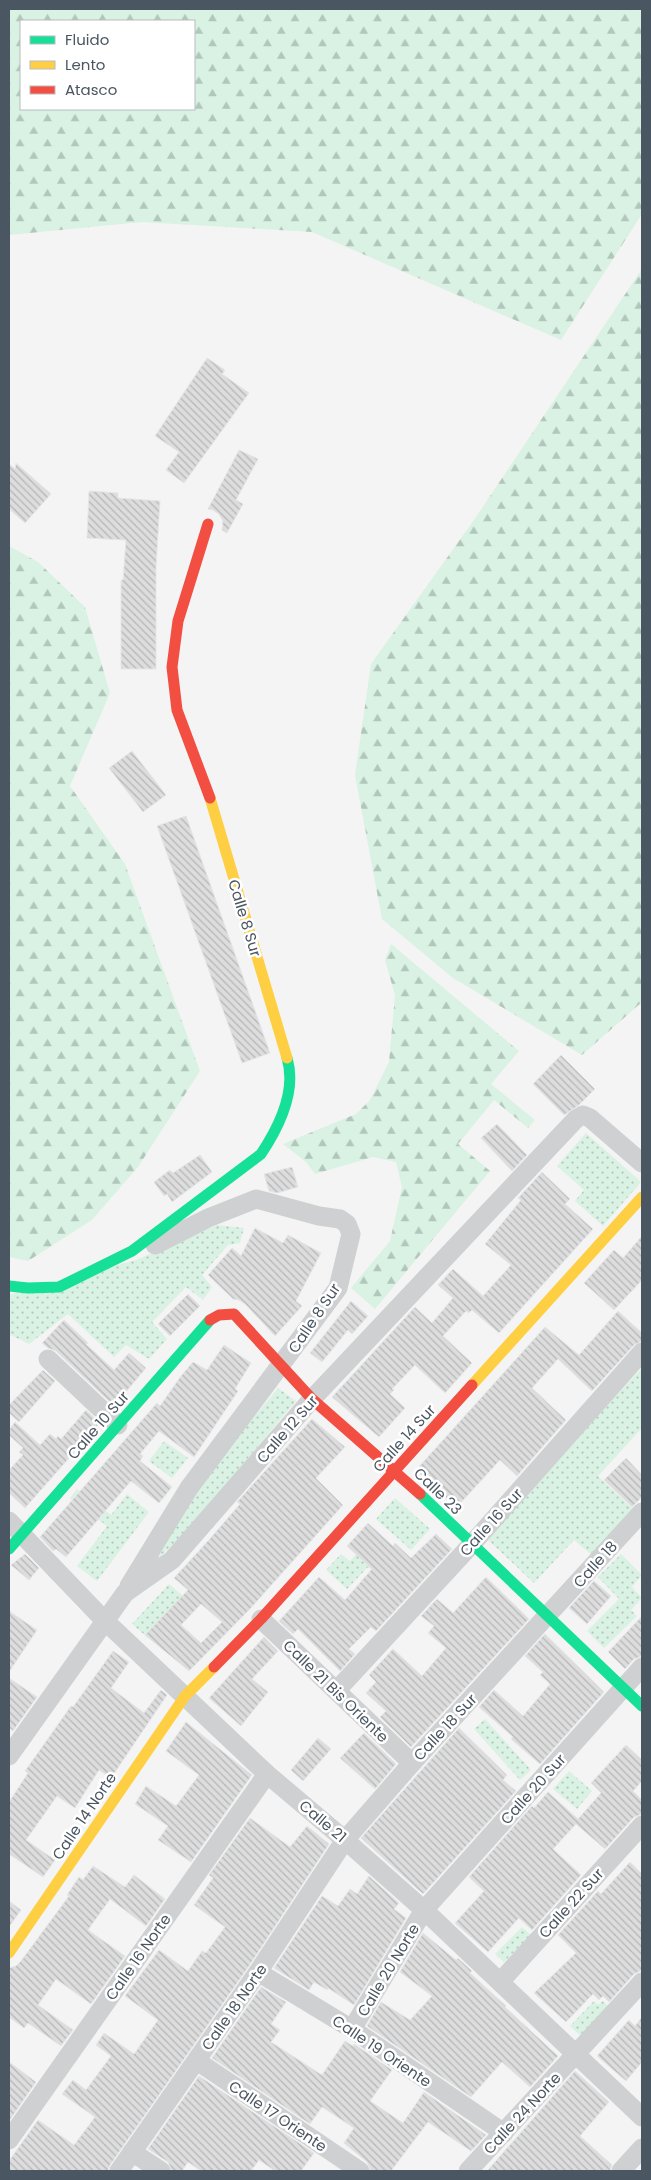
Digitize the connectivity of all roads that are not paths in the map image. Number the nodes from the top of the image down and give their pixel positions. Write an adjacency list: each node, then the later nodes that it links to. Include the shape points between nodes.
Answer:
1 (208, 524): 4 (street, Calle 8 Sur, via 178,621 172,667 177,710 206,785 289,1065 290,1086 287,1107 261,1154)
2 (642, 1163): 10 (street, Calle 12 Sur, via 590,1118 583,1115 576,1120)
3 (642, 1197): 12 (street, Calle 14 Sur)
4 (132, 1251): 5 (street, Calle 8 Sur, via 59,1287); 9 (street, Calle 8 Sur, via 147,1249 208,1218 256,1199 340,1219 347,1224 351,1234 338,1288)
5 (9, 1286)
6 (210, 1320): 9 (street, Calle 23, via 219,1315 234,1314); 11 (street, Calle 10 Sur)
7 (642, 1352): 15 (street, Calle 16 Sur)
8 (48, 1359): 11 (street)
9 (281, 1367): 10 (street, Calle 23); 17 (street, Calle 8 Sur, via 189,1488)
10 (312, 1399): 12 (street, Calle 23); 17 (street, Calle 12 Sur, via 172,1560)
11 (118, 1425): 14 (street, Calle 10 Sur)
12 (396, 1471): 15 (street, Calle 23); 19 (street, Calle 14 Sur)
13 (642, 1512): 18 (street, Calle 18)
14 (16, 1527): 16 (street, Calle 10 Sur); 20 (street, Calle 21)
15 (471, 1545): 18 (street, Calle 23); 23 (street, Calle 16 Sur)
16 (9, 1549)
17 (125, 1593): 20 (street, Calle 12 Sur)
18 (548, 1616): 22 (street, Calle 23); 27 (street, Calle 18 Sur)
19 (261, 1619): 23 (street, Calle 21 Bis Oriente); 24 (street, Calle 14 Sur)
20 (104, 1620): 24 (street, Calle 21); 26 (street, Calle 12 Sur)
21 (642, 1667): 22 (street, Calle 20 Sur)
22 (623, 1688): 25 (street, Calle 23); 31 (street, Calle 20 Sur)
23 (337, 1690): 27 (street, Calle 21 Bis Oriente)
24 (185, 1696): 28 (street, Calle 21); 32 (street, Calle 14 Norte)
25 (642, 1706)
26 (9, 1756)
27 (412, 1763): 30 (street, Calle 18 Sur)
28 (267, 1774): 30 (street, Calle 21); 41 (street, Calle 16 Norte)
29 (642, 1825): 34 (street, Calle 22 Sur)
30 (345, 1840): 31 (street, Calle 21); 33 (street, Calle 18 Norte)
31 (424, 1910): 34 (street, Calle 21); 36 (street, Calle 20 Norte)
32 (9, 1953)
33 (258, 1972): 36 (street, Calle 19 Oriente); 38 (street, Calle 18 Norte)
34 (500, 1982): 37 (street, Calle 21)
35 (642, 1982): 37 (street, Calle 24 Norte)
36 (352, 2029): 40 (street, Calle 19 Oriente)
37 (576, 2054): 39 (street, Calle 21); 40 (street, Calle 24 Norte)
38 (197, 2060): 43 (street, Calle 18 Norte); 46 (street, Calle 17 Oriente)
39 (642, 2117)
40 (504, 2133): 47 (street, Calle 24 Norte)
41 (9, 2140)
42 (642, 2148): 48 (street)
43 (132, 2152): 44 (street, Calle 18 Norte); 45 (street)
44 (119, 2171)
45 (161, 2171)
46 (360, 2171)
47 (468, 2171)
48 (621, 2171)

